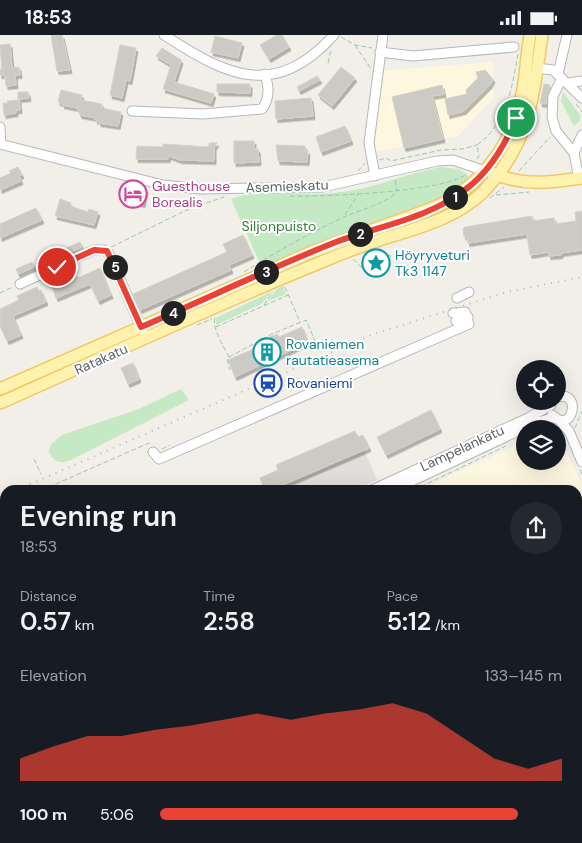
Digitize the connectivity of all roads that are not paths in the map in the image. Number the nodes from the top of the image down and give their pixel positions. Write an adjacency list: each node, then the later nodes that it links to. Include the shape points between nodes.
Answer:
1 (164, 35): 10 (street, via 214,66 242,75)
2 (383, 35): 8 (street)
3 (530, 35): 19 (main road, Ratakatu, via 516,118)
4 (542, 35): 9 (main road, Ratakatu)
5 (567, 35): 11 (street, via 561,69)
6 (333, 40): 10 (street, via 303,62 285,71)
7 (517, 47): 8 (street, via 413,56)
8 (378, 51): 20 (street, via 369,143)
9 (537, 68): 11 (street, via 552,70); 21 (main road, Ratakatu, via 527,121 511,157)
10 (265, 74): 14 (street, via 269,92 268,101 262,109 203,114)
11 (563, 79): 12 (street); 13 (street); 18 (street, via 553,95 552,117 556,131)
12 (582, 81)
13 (582, 98)
14 (132, 111)
15 (0, 127): 17 (street)
16 (582, 135): 18 (street)
17 (0, 144): 20 (street, Asemieskatu, via 182,188 313,188)
18 (574, 153): 22 (street)
19 (485, 171): 20 (street, Asemieskatu, via 453,160); 21 (main road); 26 (main road, Ratakatu, via 468,188 443,204 324,247)
20 (375, 176)
21 (498, 176): 22 (main road, via 527,184); 27 (main road, Ratakatu, via 480,194 444,218 352,249)
22 (580, 179)
23 (20, 284): 29 (street, via 94,250 104,250 109,254)
24 (469, 292): 25 (street)
25 (457, 298)
26 (193, 304): 27 (street); 29 (main road, Ratakatu)
27 (198, 316): 30 (main road, Ratakatu)
28 (455, 317): 42 (street, via 463,310 469,324 159,459)
29 (141, 327): 30 (street); 31 (main road, Ratakatu)
30 (146, 339): 35 (main road, Ratakatu)
31 (0, 389)
32 (566, 397): 34 (street)
33 (582, 397): 34 (street)
34 (570, 399): 39 (street)
35 (0, 403)
36 (582, 403): 39 (street)
37 (541, 410): 44 (street, Lampelankatu)
38 (551, 410): 40 (street)
39 (576, 413): 40 (street, Lampelankatu); 41 (street, via 574,429)
40 (557, 418): 43 (street, via 568,431); 45 (street, Lampelankatu, via 535,423)
41 (582, 447)
42 (152, 449)
43 (580, 464)
44 (383, 485)
45 (404, 485)

